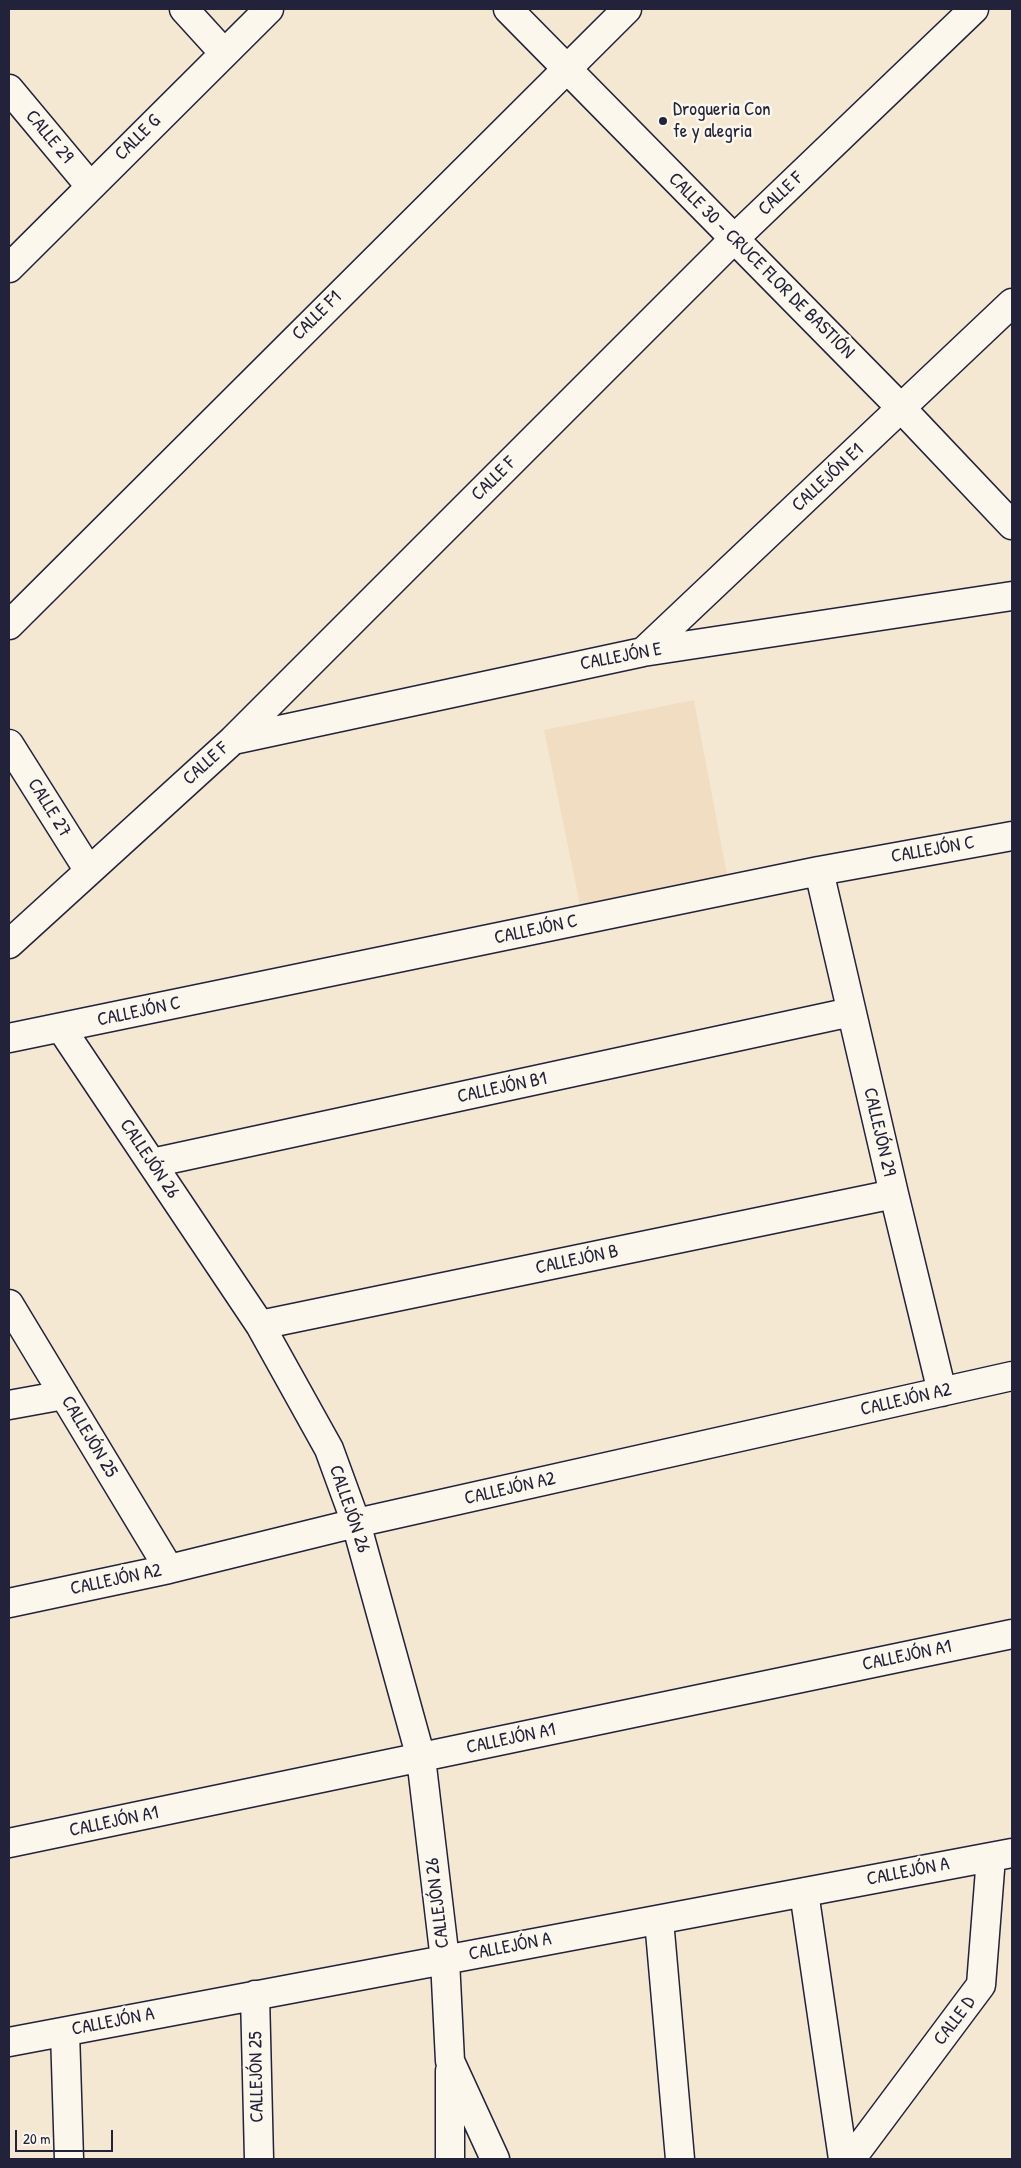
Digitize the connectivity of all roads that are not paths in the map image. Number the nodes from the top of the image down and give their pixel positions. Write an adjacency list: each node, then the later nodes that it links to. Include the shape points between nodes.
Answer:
1 (184, 9): 6 (street)
2 (268, 9): 6 (street, CALLE G)
3 (508, 9): 7 (street, CALLE 30 - CRUCE FLOR DE BASTIÓN)
4 (627, 9): 7 (street, CALLE F1)
5 (974, 9): 10 (street, CALLE F)
6 (224, 53): 9 (street, CALLE G)
7 (566, 68): 10 (street, CALLE 30 - CRUCE FLOR DE BASTIÓN); 16 (street, CALLE F1)
8 (9, 88): 9 (street, CALLE 29)
9 (90, 186): 11 (street, CALLE G)
10 (734, 239): 13 (street, CALLE 30 - CRUCE FLOR DE BASTIÓN); 18 (street, CALLE F)
11 (9, 268)
12 (1012, 303): 13 (street, CALLEJÓN E1)
13 (902, 409): 14 (street, CALLE 30 - CRUCE FLOR DE BASTIÓN); 17 (street, CALLEJÓN E1)
14 (1012, 525)
15 (1012, 596): 17 (street, CALLEJÓN E)
16 (9, 625)
17 (643, 652): 18 (street, CALLEJÓN E)
18 (233, 740): 21 (street, CALLE F)
19 (9, 744): 21 (street, CALLE 27)
20 (1012, 836): 22 (street, CALLEJÓN C)
21 (89, 871): 23 (street, CALLE F)
22 (819, 872): 24 (street, CALLEJÓN 29); 25 (street, CALLEJÓN C)
23 (9, 944)
24 (851, 1012): 27 (street, CALLEJÓN B1); 28 (street, CALLEJÓN 29)
25 (61, 1028): 26 (street); 27 (street, CALLEJÓN 26)
26 (9, 1038)
27 (152, 1163): 30 (street, CALLEJÓN 26)
28 (894, 1194): 30 (street, CALLEJÓN B); 32 (street, CALLEJÓN 29)
29 (9, 1304): 33 (street, CALLEJÓN 25)
30 (260, 1325): 35 (street, CALLEJÓN 26, via 329,1449)
31 (1012, 1376): 32 (street, CALLEJÓN A2)
32 (942, 1392): 35 (street, CALLEJÓN A2)
33 (64, 1395): 34 (street); 36 (street, CALLEJÓN 25)
34 (9, 1405)
35 (356, 1523): 36 (street, CALLEJÓN A2); 39 (street, CALLEJÓN 26)
36 (169, 1569): 37 (street, CALLEJÓN A2)
37 (9, 1603)
38 (1012, 1634): 39 (street, CALLEJÓN A1)
39 (421, 1758): 40 (street, CALLEJÓN A1); 44 (street, CALLEJÓN 26)
40 (9, 1844)
41 (1002, 1855): 42 (street, CALLEJÓN A); 55 (street, CALLE D, via 982,1985)
42 (804, 1892): 43 (street, CALLEJÓN A); 54 (street)
43 (659, 1920): 44 (street, CALLEJÓN A); 53 (street)
44 (445, 1960): 45 (street, CALLEJÓN A); 48 (street, CALLEJÓN 26)
45 (255, 1995): 46 (street, CALLEJÓN A); 50 (street, CALLEJÓN 25)
46 (65, 2032): 47 (street, CALLEJÓN A); 49 (street)
47 (9, 2042)
48 (450, 2061): 51 (street, CALLEJÓN 26); 52 (street, CALLEJÓN 26)
49 (69, 2159)
50 (258, 2159)
51 (450, 2159)
52 (495, 2159)
53 (680, 2159)
54 (843, 2159)
55 (851, 2159)

